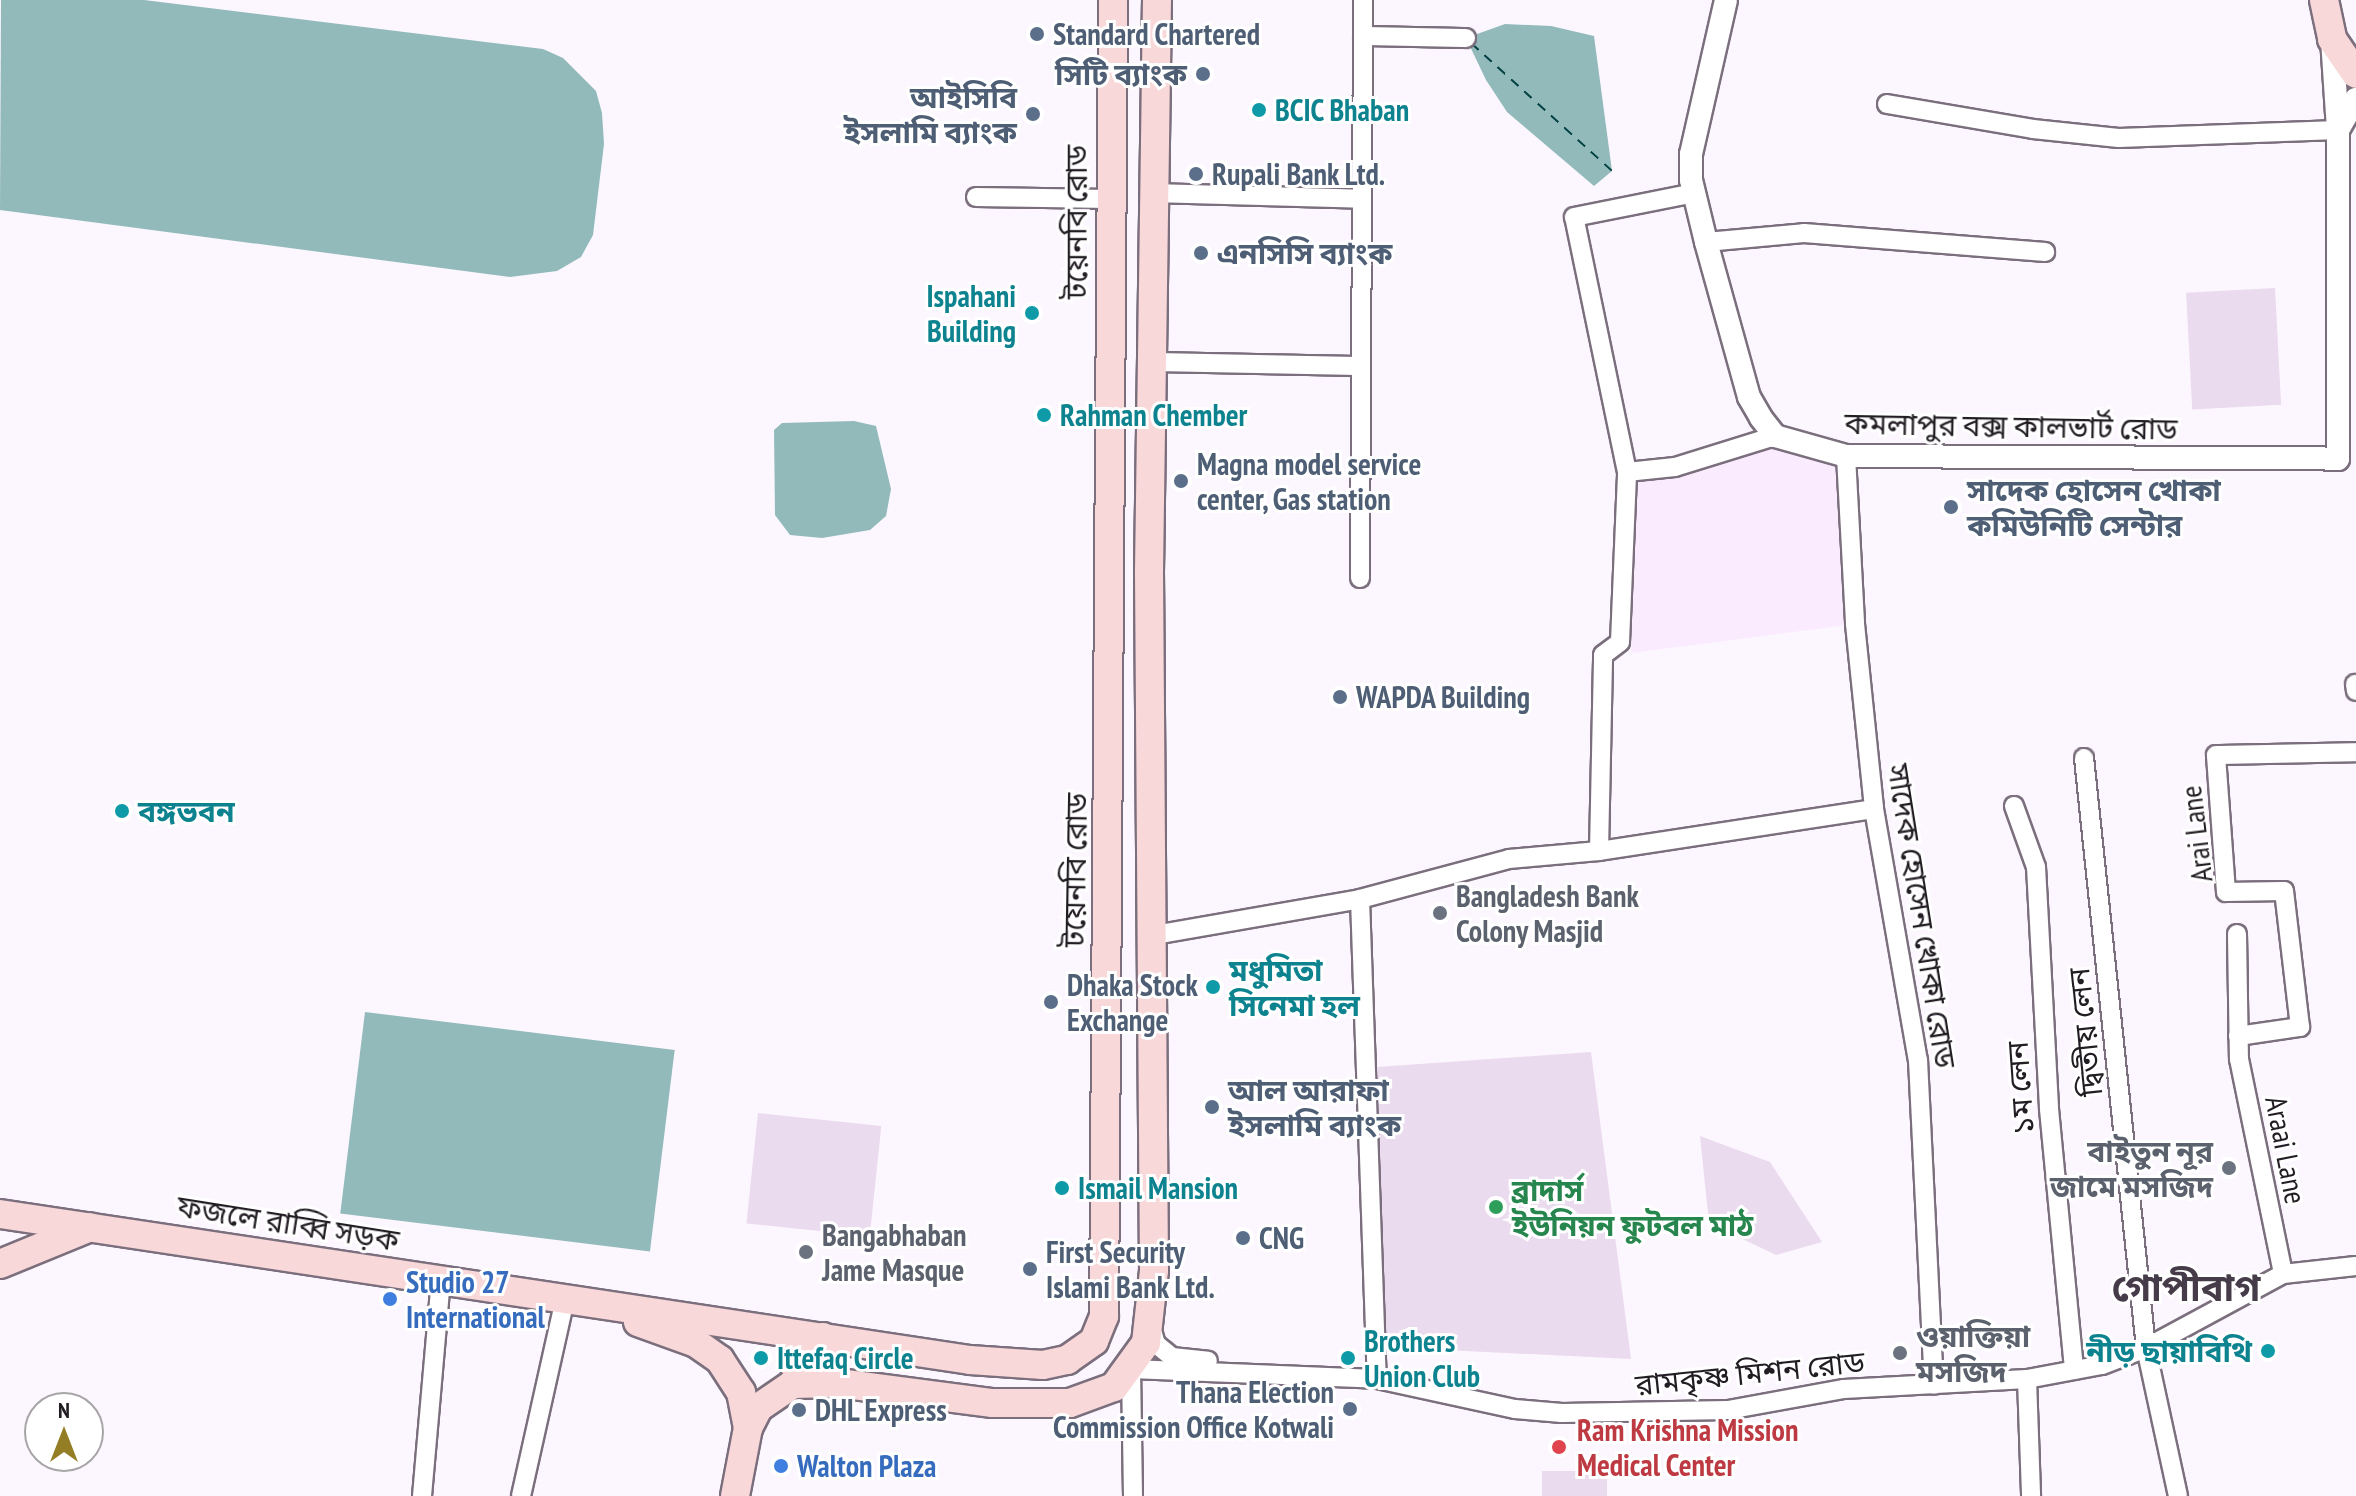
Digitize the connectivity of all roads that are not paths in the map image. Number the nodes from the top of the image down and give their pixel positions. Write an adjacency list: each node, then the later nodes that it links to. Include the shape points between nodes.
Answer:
1 (1113, 0): 16 (main road, টয়েনবি রোড)
2 (1157, 0): 13 (main road)
3 (1363, 0): 6 (street)
4 (1726, 0): 14 (street, via 1691,154)
5 (2324, 0): 8 (main road)
6 (1363, 36): 7 (street); 17 (street)
7 (1466, 38)
8 (2332, 39): 9 (main road); 12 (street)
9 (2356, 74)
10 (2356, 99): 12 (street)
11 (1887, 104): 12 (street, via 2119,138)
12 (2338, 130): 23 (street, কমলাপুর বক্স কালভার্ট রোড, via 2338,459)
13 (1152, 193): 17 (street); 20 (main road)
14 (1694, 193): 18 (street); 24 (street, via 1574,217)
15 (976, 197): 16 (street)
16 (1110, 199): 45 (main road, টয়েনবি রোড, via 1104,1316 1086,1350 1043,1365)
17 (1362, 199): 21 (street)
18 (1706, 242): 19 (street, via 1804,233); 22 (street, via 1749,397)
19 (2045, 252)
20 (1152, 362): 21 (street); 35 (main road)
21 (1361, 366): 25 (street)
22 (1775, 436): 23 (street, কমলাপুর বক্স কালভার্ট রোড); 24 (street, via 1675,467)
23 (1846, 456): 31 (street, সাদেক হোসেন খোকা রোড, via 1855,624)
24 (1627, 472): 32 (street, via 1620,642 1603,655)
25 (1360, 578)
26 (2355, 684): 27 (street)
27 (2356, 691)
28 (2356, 752): 36 (street, Arai Lane, via 2216,755 2226,892 2284,891 2300,1027)
29 (2084, 758): 46 (street, দ্বিতীয় লেন)
30 (2014, 806): 48 (street, ১ম লেন, via 2036,867 2049,1109)
31 (1874, 809): 32 (street); 53 (street, সাদেক হোসেন খোকা রোড, via 1918,1060)
32 (1599, 851): 33 (street, via 1509,859)
33 (1360, 899): 35 (street); 50 (street)
34 (2237, 934): 36 (street, Araai Lane)
35 (1154, 935): 44 (main road, via 1154,1270)
36 (2238, 1036): 41 (street, Araai Lane)
37 (0, 1214): 38 (main road, ফজলে রাব্বি সড়ক)
38 (90, 1227): 39 (main road); 42 (main road, ফজলে রাব্বি সড়ক)
39 (0, 1264)
40 (2356, 1266): 41 (street, রামকৃষ্ণ মিশন রোড)
41 (2283, 1274): 46 (street, রামকৃষ্ণ মিশন রোড)
42 (441, 1280): 43 (main road, ফজলে রাব্বি সড়ক); 55 (street)
43 (565, 1299): 45 (main road, টয়েনবি রোড); 54 (main road, via 658,1327 709,1351 741,1392); 56 (street)
44 (1149, 1321): 47 (main road, via 1146,1343); 49 (street, via 1156,1344 1172,1357 1244,1364)
45 (823, 1337): 52 (main road, via 806,1343 797,1355 795,1366)
46 (2146, 1348): 48 (street, রামকৃষ্ণ মিশন রোড); 60 (street, দ্বিতীয় লেন)
47 (1131, 1369): 49 (street, রামকৃষ্ণ মিশন রোড); 52 (main road, via 1105,1392 1059,1404 960,1400); 58 (street)
48 (2074, 1370): 51 (street, রামকৃষ্ণ মিশন রোড)
49 (1266, 1374): 50 (street, রামকৃষ্ণ মিশন রোড)
50 (1377, 1379): 53 (street, রামকৃষ্ণ মিশন রোড, via 1515,1409 1611,1416 1728,1410 1844,1389)
51 (2027, 1379): 53 (street, রামকৃষ্ণ মিশন রোড); 59 (street)
52 (810, 1381): 54 (main road, via 767,1398)
53 (1934, 1385)
54 (748, 1428): 57 (main road)
55 (422, 1496)
56 (521, 1496)
57 (735, 1496)
58 (1133, 1496)
59 (2031, 1496)
60 (2178, 1496)

